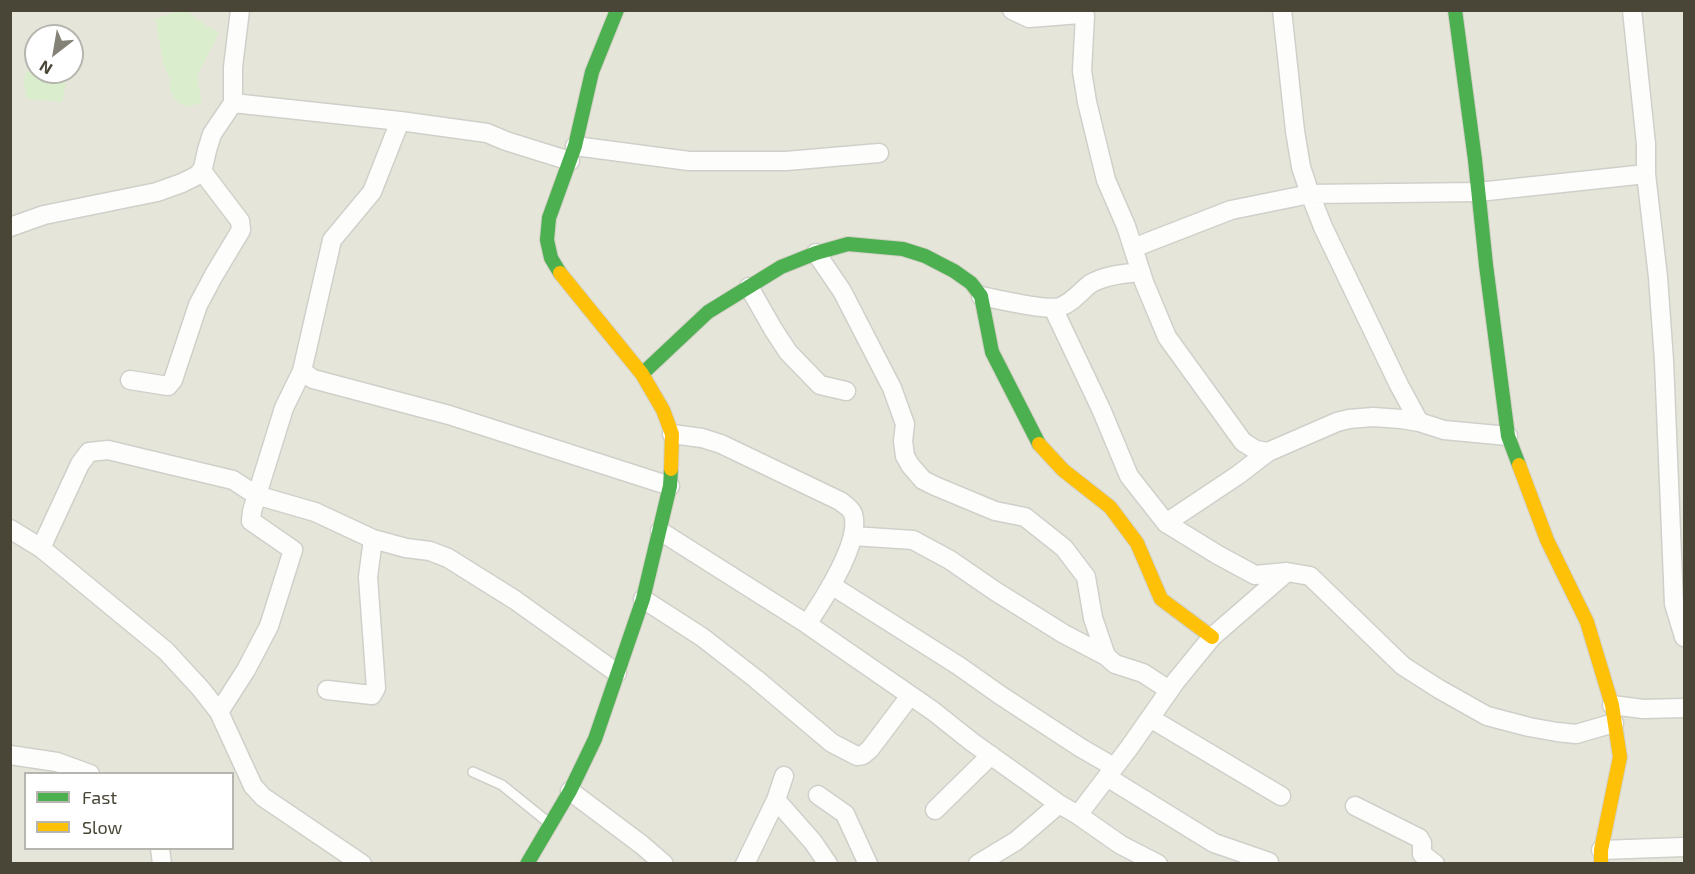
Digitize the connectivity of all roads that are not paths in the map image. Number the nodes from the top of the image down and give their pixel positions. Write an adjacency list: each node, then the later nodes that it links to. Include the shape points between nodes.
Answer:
1 (240, 10): 7 (street, via 233,67)
2 (617, 10): 10 (street, via 592,72)
3 (1012, 10): 16 (street, via 1029,18 1086,16 1082,71 1087,102 1106,180)
4 (1282, 10): 14 (street, via 1295,130)
5 (1455, 10): 13 (street)
6 (1632, 10): 12 (street)
7 (234, 104): 8 (street); 11 (street, via 212,134)
8 (400, 121): 10 (street, via 487,133 506,141); 22 (street, via 372,192 332,240)
9 (879, 153): 10 (street, via 786,161 689,161)
10 (572, 154): 23 (street, via 549,218 547,240 551,258)
11 (202, 171): 15 (street, via 157,192 44,215); 24 (street, via 240,221 242,230 198,305 173,380 168,386)
12 (1646, 174): 13 (street); 41 (street, via 1658,277)
13 (1478, 192): 14 (street); 28 (street)
14 (1310, 194): 16 (street, via 1231,210); 26 (street)
15 (10, 227)
16 (1133, 248): 18 (street)
17 (816, 253): 19 (street); 20 (street, via 848,244 903,249 954,271); 45 (street, via 842,291 892,388 905,424 903,441 910,465 923,480 935,486 995,511 1025,517 1065,548 1086,577 1093,618)
18 (1141, 272): 21 (street, via 1100,279 1062,307); 29 (street, via 1167,337 1243,442)
19 (749, 286): 23 (street, via 708,312); 25 (street, via 788,352 820,385)
20 (981, 296): 21 (street); 43 (street, via 992,352 1040,447 1110,507 1137,543 1161,599)
21 (1053, 308): 32 (street, via 1129,476)
22 (302, 372): 30 (street, via 313,379 448,415); 31 (street, via 284,408)
23 (642, 374): 27 (street)
24 (130, 380)
25 (846, 391)
26 (1419, 422): 28 (street, via 1444,430); 29 (street, via 1373,417 1349,419)
27 (672, 434): 30 (street); 35 (street, via 721,444 840,501 853,514)
28 (1508, 436): 50 (street, via 1547,540 1587,622)
29 (1268, 452): 32 (street)
30 (670, 486): 34 (street)
31 (256, 495): 36 (street, via 315,512); 37 (street, via 233,480 218,476 108,450 89,452); 52 (street, via 251,521 293,550 269,626)
32 (1166, 523): 38 (street, via 1255,575)
33 (10, 529): 37 (street)
34 (660, 531): 40 (street); 42 (street)
35 (853, 536): 39 (street); 45 (street, via 913,540)
36 (373, 539): 46 (street, via 448,558); 47 (street, via 368,577 376,688 372,694)
37 (41, 548): 52 (street, via 166,651)
38 (1287, 572): 43 (street); 54 (street, via 1310,576 1403,666 1487,716 1576,734)
39 (831, 585): 42 (street); 59 (street, via 959,666)
40 (643, 599): 46 (street); 49 (street, via 702,637 832,743 853,755 863,755 870,749)
41 (1679, 604): 44 (street)
42 (807, 624): 49 (street)
43 (1212, 637): 48 (street)
44 (1684, 637)
45 (1106, 656): 48 (street, via 1114,664 1143,673)
46 (617, 673): 61 (street, via 595,739)
47 (327, 690)
48 (1169, 690): 53 (street)
49 (910, 696): 56 (street)
50 (1612, 705): 51 (street); 54 (street)
51 (1684, 708)
52 (219, 712): 74 (street, via 253,786 263,797)
53 (1150, 718): 59 (street); 63 (street)
54 (1614, 723): 71 (street, via 1620,757)
55 (10, 755): 57 (street, via 57,762)
56 (991, 755): 65 (street); 67 (street)
57 (84, 772)
58 (473, 772): 69 (lane, via 502,785)
59 (1111, 772): 68 (street); 72 (street, via 1214,843)
60 (784, 776): 64 (street)
61 (570, 791): 69 (street); 76 (street)
62 (818, 795): 73 (street, via 844,813)
63 (1281, 796)
64 (776, 800): 77 (street); 78 (street)
65 (1059, 804): 68 (street); 79 (street, via 1016,841)
66 (1355, 806): 81 (street, via 1419,838 1422,854)
67 (935, 810)
68 (1078, 815): 80 (street, via 1121,845)
69 (550, 824): 75 (street)
70 (1684, 847): 71 (street)
71 (1601, 857)
72 (1269, 862)
73 (868, 863)
74 (362, 864)
75 (527, 864)
76 (664, 864)
77 (745, 864)
78 (828, 864)
79 (978, 864)
80 (1158, 864)
81 (1435, 864)

